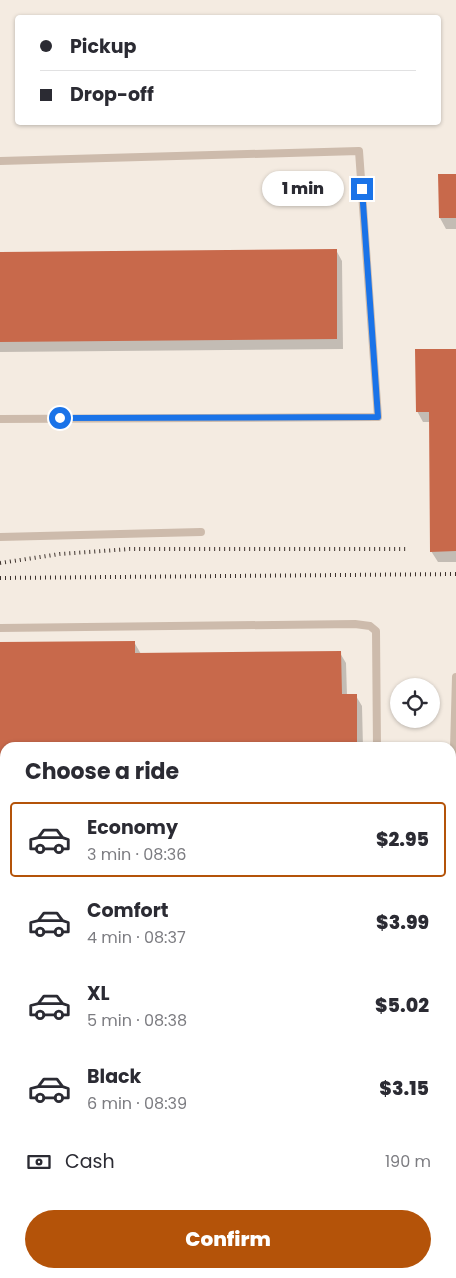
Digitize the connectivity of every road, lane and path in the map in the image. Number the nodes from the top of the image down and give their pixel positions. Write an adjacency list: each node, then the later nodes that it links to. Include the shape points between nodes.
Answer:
1 (0, 161): 2 (lane, via 359,151 378,417)
2 (0, 419)
3 (201, 532): 4 (lane)
4 (0, 537)
5 (0, 628): 7 (lane, via 370,626 376,631)
6 (456, 677): 8 (lane)
7 (377, 742)
8 (454, 742)

